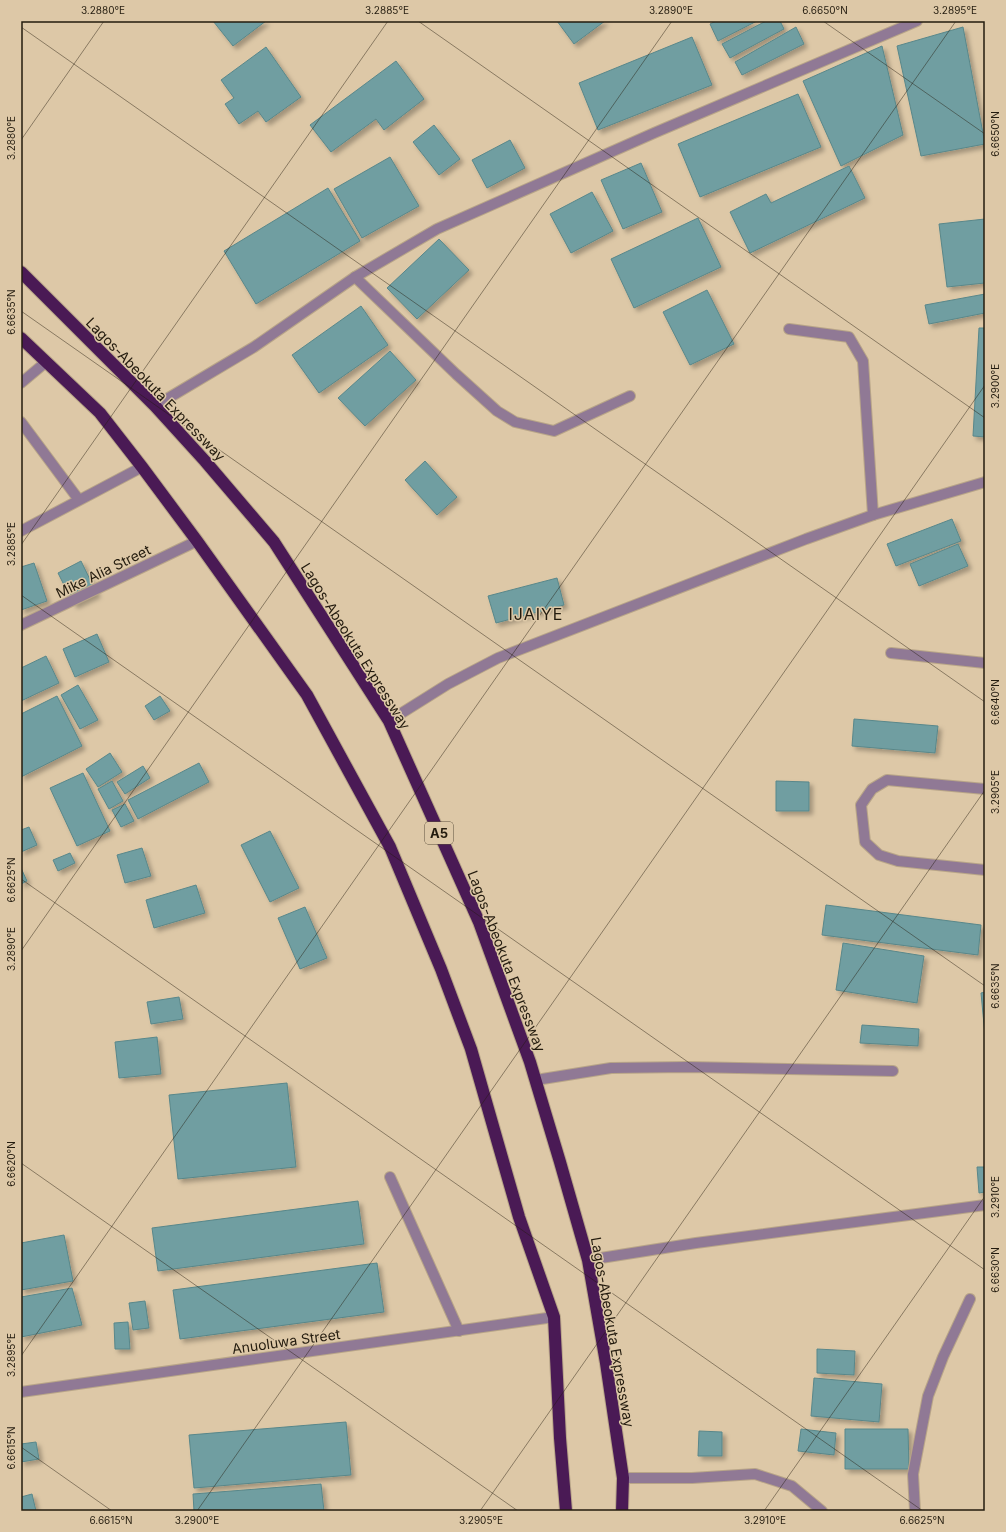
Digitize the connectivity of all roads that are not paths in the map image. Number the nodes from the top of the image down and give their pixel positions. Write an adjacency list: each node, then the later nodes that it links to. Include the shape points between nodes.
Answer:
1 (918, 21): 3 (street, via 436,229)
2 (21, 272): 9 (highway, Lagos-Abeokuta Expressway / A5)
3 (355, 277): 8 (street, via 456,374 497,411 515,422 554,431); 9 (street, via 254,347)
4 (789, 329): 14 (street, via 849,337 863,361)
5 (21, 338): 6 (highway)
6 (46, 362): 7 (street); 11 (highway, via 100,414)
7 (21, 383)
8 (630, 396)
9 (155, 406): 20 (highway, Lagos-Abeokuta Expressway / A5, via 274,542)
10 (21, 422): 13 (street)
11 (142, 467): 13 (street); 16 (highway)
12 (985, 482): 14 (street)
13 (79, 500): 15 (street)
14 (873, 515): 20 (street, via 498,658 448,684)
15 (21, 531)
16 (197, 541): 17 (street, Mike Alia Street); 29 (highway, via 307,694 390,847 471,1049 519,1217)
17 (21, 626)
18 (891, 653): 19 (street)
19 (985, 663)
20 (389, 721): 24 (highway, Lagos-Abeokuta Expressway / A5, via 479,922)
21 (985, 789): 22 (street, via 887,780 872,789 861,805 865,842 878,855 898,860)
22 (985, 870)
23 (893, 1071): 24 (street, via 611,1068)
24 (536, 1080): 27 (highway, Lagos-Abeokuta Expressway / A5)
25 (390, 1177): 30 (street)
26 (985, 1205): 27 (street, via 696,1243)
27 (588, 1260): 32 (highway, Lagos-Abeokuta Expressway / A5)
28 (970, 1299): 36 (street, via 928,1396 914,1474)
29 (554, 1317): 30 (street, Anuoluwa Street); 33 (highway)
30 (459, 1330): 31 (street, Anuoluwa Street)
31 (21, 1392)
32 (622, 1478): 34 (highway, Lagos-Abeokuta Expressway / A5); 35 (street, via 692,1478 755,1474 792,1486)
33 (566, 1511)
34 (622, 1511)
35 (822, 1511)
36 (915, 1511)

